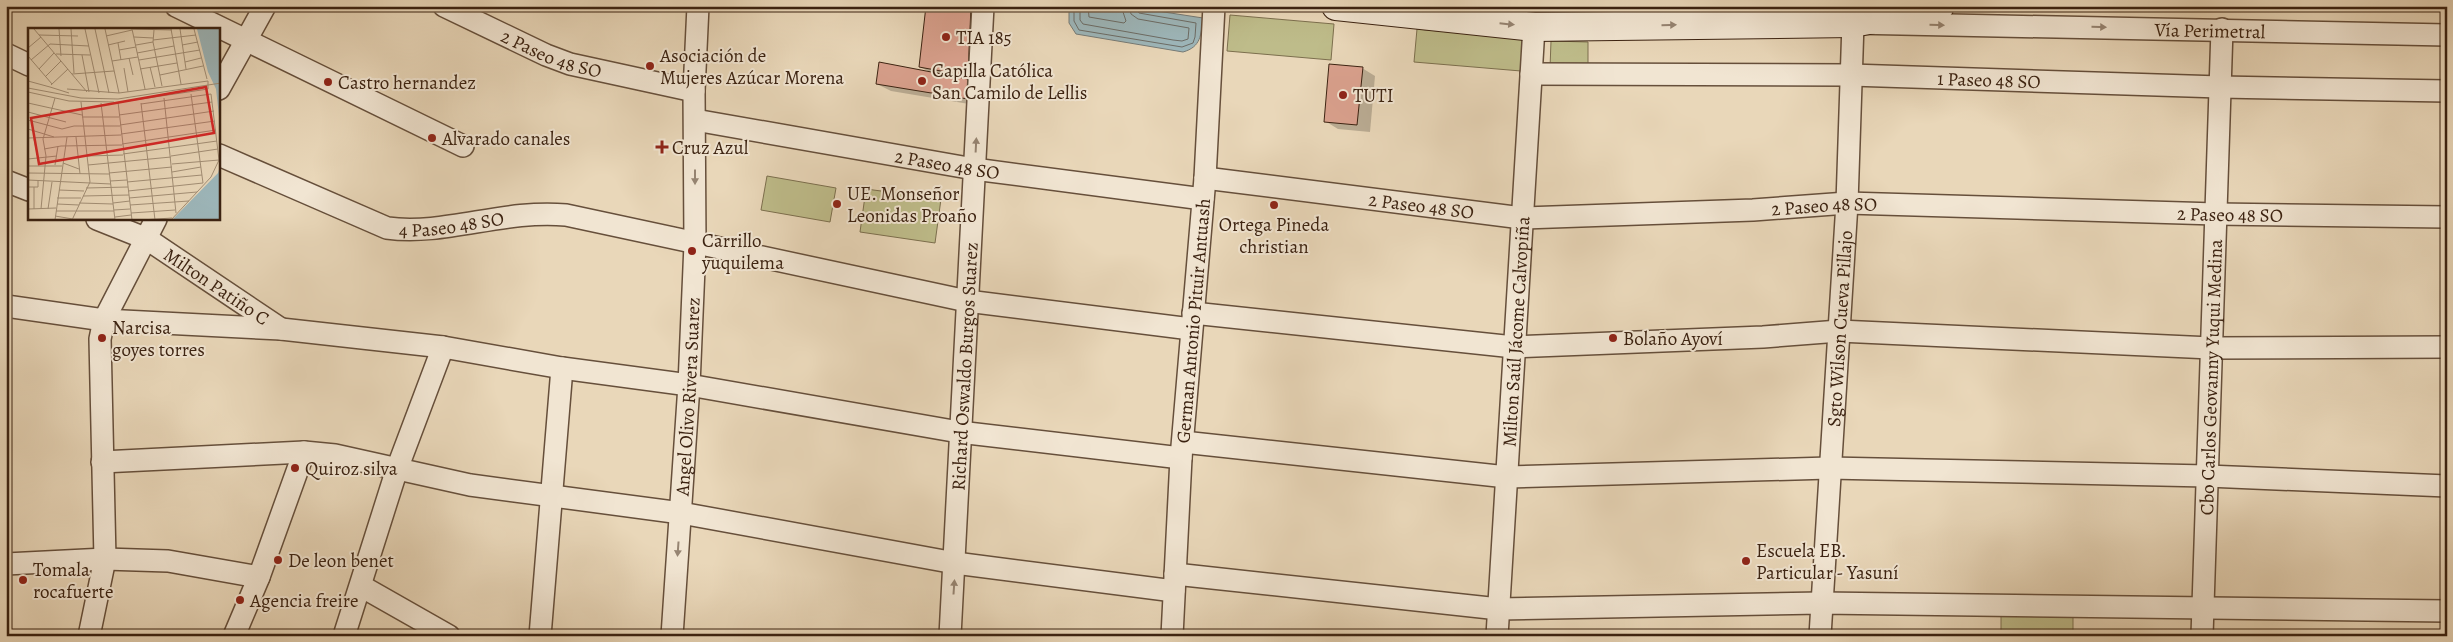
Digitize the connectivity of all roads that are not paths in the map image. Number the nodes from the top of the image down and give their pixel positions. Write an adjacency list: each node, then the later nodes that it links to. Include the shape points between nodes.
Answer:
1 (176, 6): 13 (street)
2 (265, 6): 13 (street)
3 (444, 6): 20 (street, 2 Paseo 48 SO, via 570,64)
4 (698, 6): 20 (street, Angel Olivo Rivera Suarez)
5 (983, 6): 25 (street, Richard Oswaldo Burgos Suarez, one-way to 5)
6 (1214, 6): 26 (street, German Antonio Pituir Antuash)
7 (1336, 6): 10 (street, Vía Perimetral, one-way to 10)
8 (1940, 6): 9 (street, Vía Perimetral)
9 (1853, 23): 10 (street, Vía Perimetral, one-way to 9); 11 (street, Vía Perimetral, one-way to 11); 17 (street, Sgto Wilson Cueva Pillajo)
10 (1534, 27): 16 (street, Milton Saúl Jácome Calvopiña)
11 (2222, 29): 12 (street, Vía Perimetral); 19 (street, Cbo Carlos Geovanny Yuqui Medina)
12 (2447, 35)
13 (247, 40): 18 (street); 23 (street)
14 (6, 54): 15 (street)
15 (28, 65)
16 (1531, 74): 17 (street, 1 Paseo 48 SO); 33 (street, Milton Saúl Jácome Calvopiña)
17 (1851, 75): 19 (street, 1 Paseo 48 SO); 30 (street, Sgto Wilson Cueva Pillajo)
18 (220, 87)
19 (2220, 87): 21 (street, 1 Paseo 48 SO); 31 (street, Cbo Carlos Geovanny Yuqui Medina)
20 (694, 91): 22 (street, Angel Olivo Rivera Suarez)
21 (2447, 91)
22 (695, 120): 25 (street, 2 Paseo 48 SO); 37 (street, Angel Olivo Rivera Suarez, one-way to 37)
23 (463, 146)
24 (220, 155): 37 (street, 4 Paseo 48 SO, via 387,228 409,231 540,213 566,215)
25 (974, 169): 29 (street, 2 Paseo 48 SO); 38 (street, Richard Oswaldo Burgos Suarez)
26 (1205, 178): 29 (street, German Antonio Pituir Antuash); 33 (street, 2 Paseo 48 SO)
27 (6, 181): 28 (street)
28 (28, 190)
29 (1203, 199): 41 (street, German Antonio Pituir Antuash)
30 (1847, 204): 31 (street, 2 Paseo 48 SO); 33 (street, 2 Paseo 48 SO); 43 (street, Sgto Wilson Cueva Pillajo)
31 (2216, 214): 32 (street, 2 Paseo 48 SO); 46 (street, Cbo Carlos Geovanny Yuqui Medina)
32 (2447, 217)
33 (1522, 218): 45 (street, Milton Saúl Jácome Calvopiña)
34 (100, 220): 36 (street, Milton Patiño C)
35 (156, 220): 36 (street)
36 (147, 239): 40 (street); 42 (street, Milton Patiño C)
37 (695, 244): 38 (street, 4 Paseo 48 SO); 49 (street, Angel Olivo Rivera Suarez)
38 (967, 301): 41 (street, 4 Paseo 48 SO); 50 (street, Richard Oswaldo Burgos Suarez)
39 (6, 306): 40 (street)
40 (104, 320): 42 (street); 53 (street, via 100,339)
41 (1192, 321): 45 (street, 4 Paseo 48 SO); 51 (street, German Antonio Pituir Antuash)
42 (281, 329): 44 (street)
43 (1839, 331): 45 (street, 4 Paseo 48 SO); 46 (street, 4 Paseo 48 SO); 54 (street, Sgto Wilson Cueva Pillajo)
44 (443, 347): 48 (street); 55 (street)
45 (1514, 347): 57 (street, Milton Saúl Jácome Calvopiña)
46 (2210, 348): 47 (street, 4 Paseo 48 SO); 56 (street, Cbo Carlos Geovanny Yuqui Medina)
47 (2447, 348)
48 (562, 368): 49 (street); 59 (street)
49 (689, 385): 50 (street); 60 (street, Angel Olivo Rivera Suarez)
50 (959, 432): 51 (street); 63 (street, Richard Oswaldo Burgos Suarez)
51 (1182, 450): 57 (street); 65 (street, German Antonio Pituir Antuash)
52 (304, 452): 53 (street); 55 (street, via 335,455); 64 (street)
53 (102, 462): 61 (street)
54 (1829, 468): 56 (street); 57 (street); 67 (street, Sgto Wilson Cueva Pillajo)
55 (397, 469): 59 (street, via 470,485); 66 (street)
56 (2206, 476): 58 (street); 68 (street, Cbo Carlos Geovanny Yuqui Medina)
57 (1507, 477): 69 (street, Milton Saúl Jácome Calvopiña)
58 (2447, 486)
59 (552, 494): 60 (street); 75 (street)
60 (681, 513): 63 (street); 76 (street, Angel Olivo Rivera Suarez, one-way to 76)
61 (105, 559): 62 (street); 64 (street, via 168,561); 71 (street)
62 (6, 564)
63 (955, 564): 65 (street); 77 (street, Richard Oswaldo Burgos Suarez, one-way to 63)
64 (259, 577): 72 (street)
65 (1175, 582): 69 (street); 78 (street, German Antonio Pituir Antuash)
66 (361, 586): 73 (street); 74 (street)
67 (1821, 603): 68 (street); 69 (street); 80 (street, Sgto Wilson Cueva Pillajo)
68 (2204, 608): 70 (street); 81 (street, Cbo Carlos Geovanny Yuqui Medina)
69 (1499, 609): 79 (street, Milton Saúl Jácome Calvopiña)
70 (2447, 611)
71 (89, 636)
72 (234, 636)
73 (344, 636)
74 (449, 636)
75 (540, 636)
76 (672, 636)
77 (950, 636)
78 (1172, 636)
79 (1498, 636)
80 (1820, 636)
81 (2202, 636)

